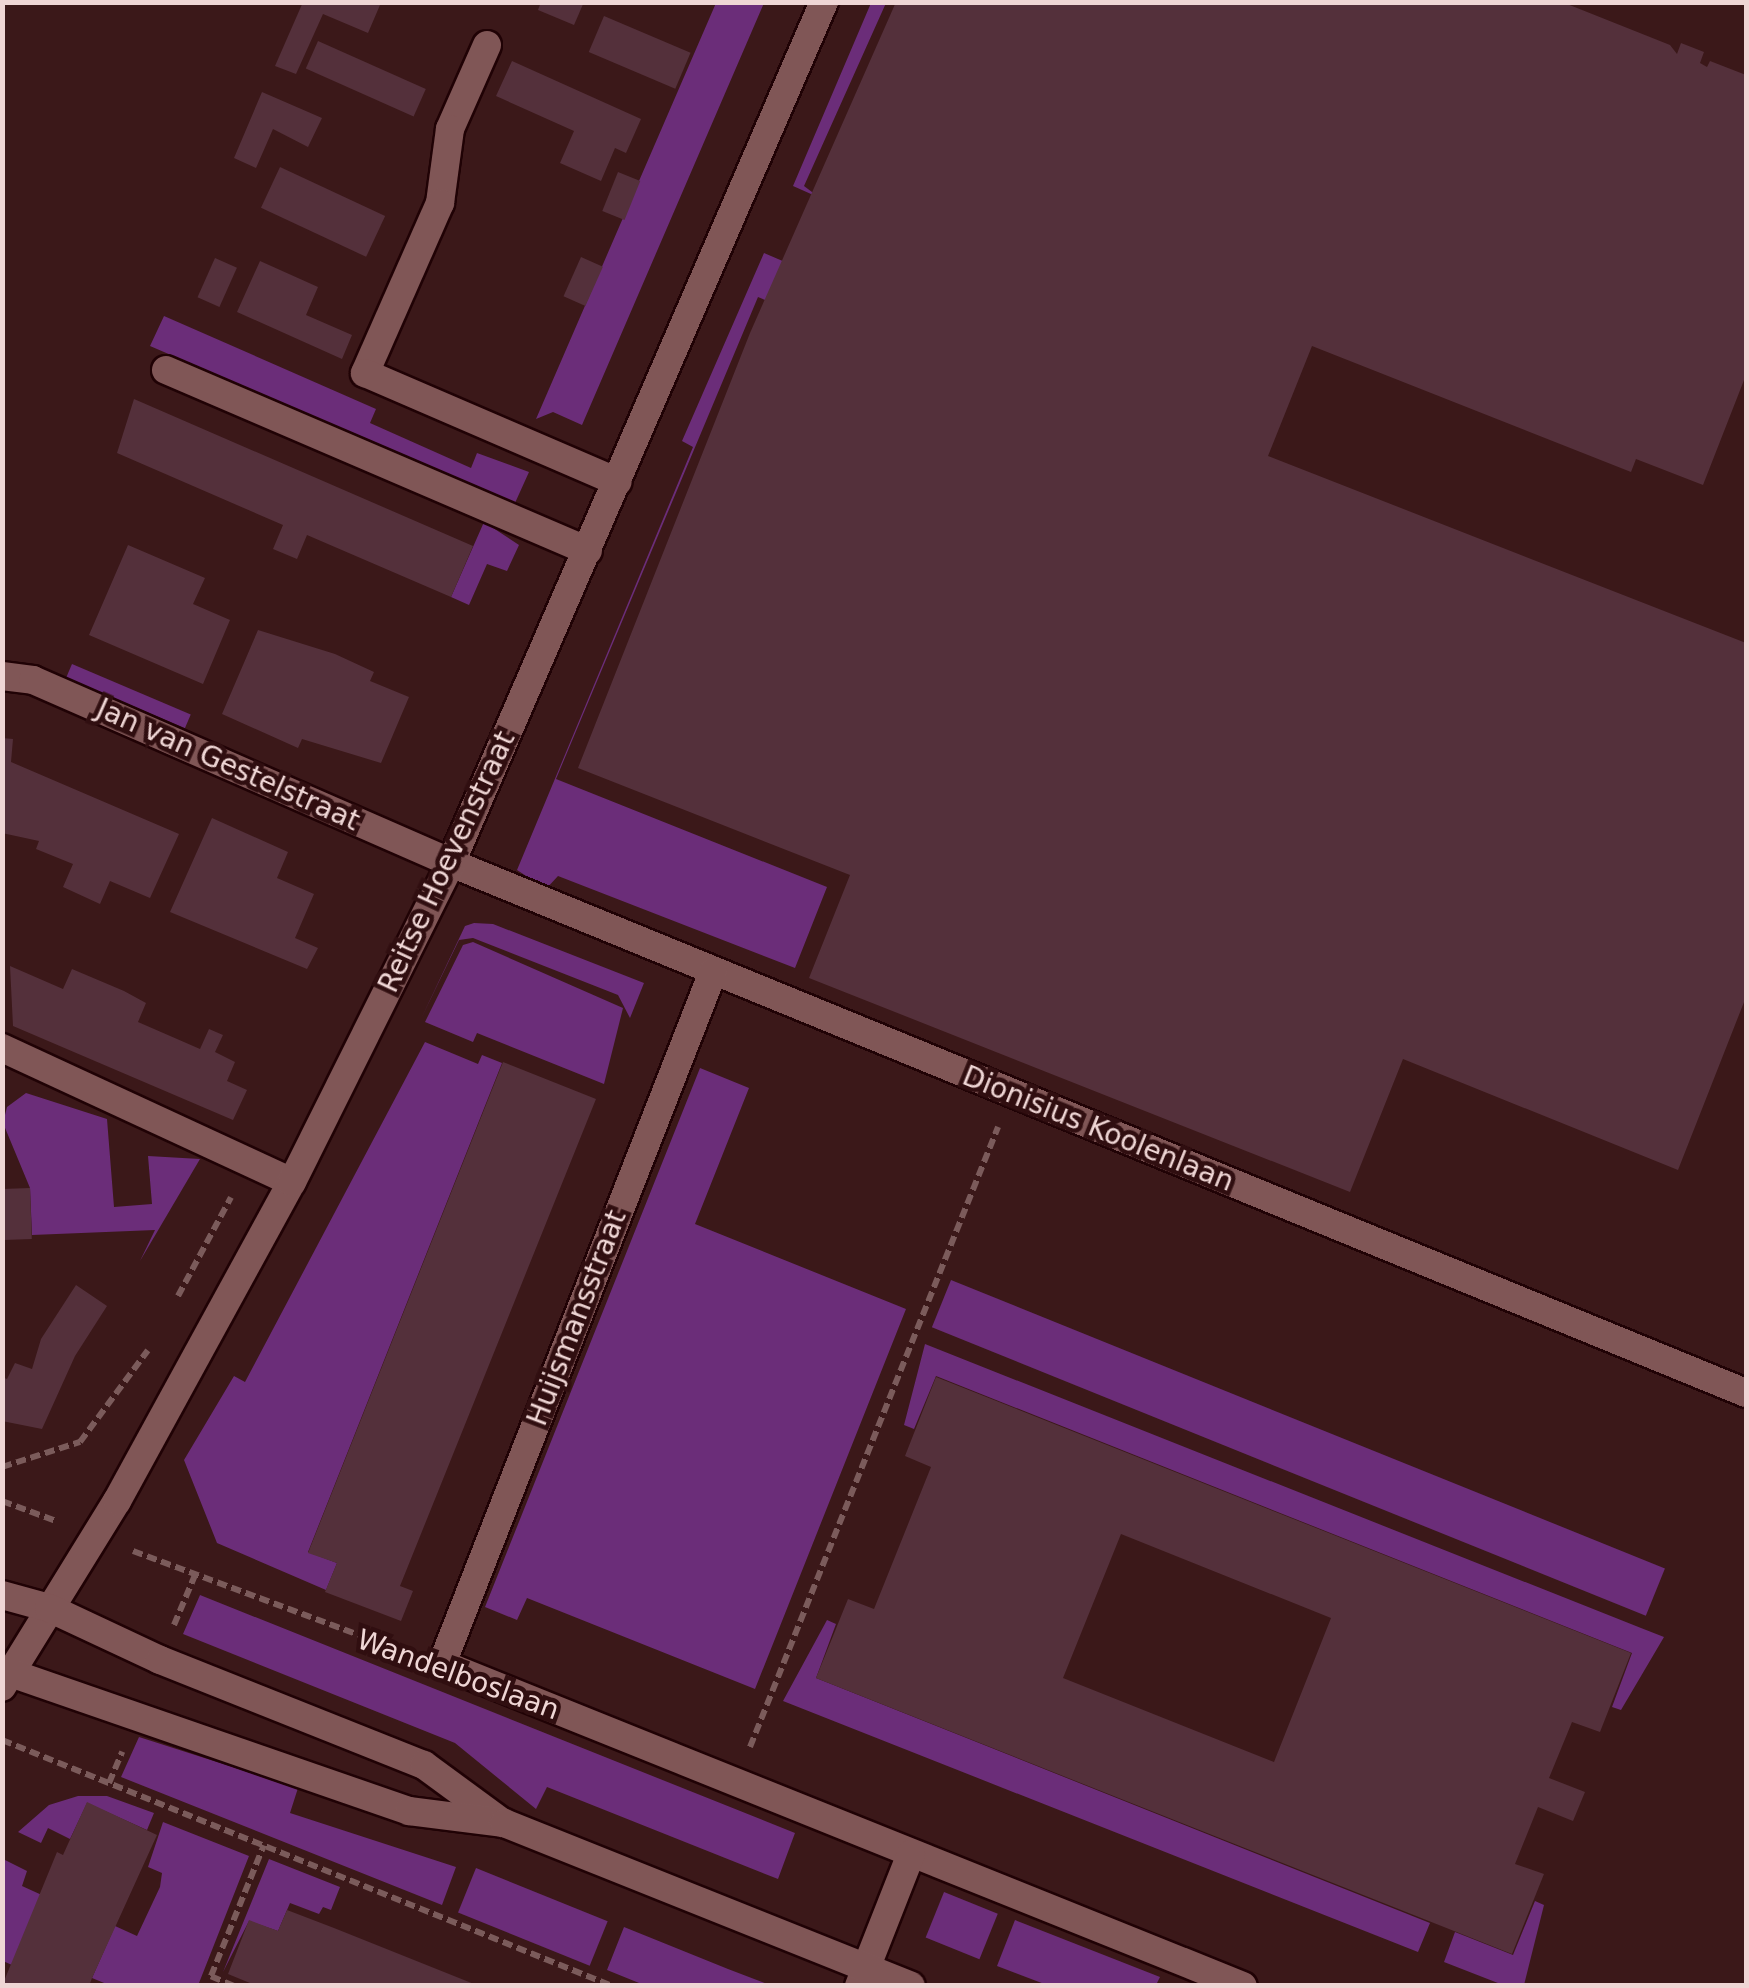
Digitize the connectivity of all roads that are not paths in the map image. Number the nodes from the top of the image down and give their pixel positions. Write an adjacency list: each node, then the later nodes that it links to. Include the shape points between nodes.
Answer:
1 (824, 2): 4 (street, Reitse Hoevenstraat)
2 (487, 44): 4 (street, via 450,128 440,203 365,372)
3 (166, 370): 5 (street)
4 (618, 482): 5 (street, Reitse Hoevenstraat)
5 (588, 552): 7 (street, Reitse Hoevenstraat)
6 (2, 676): 7 (street, Jan van Gestelstraat, via 34,680)
7 (451, 863): 8 (street, Dionisius Koolenlaan); 10 (street, Reitse Hoevenstraat)
8 (713, 972): 11 (street, Dionisius Koolenlaan); 14 (street, Huijsmansstraat)
9 (2, 1048): 10 (street, via 252,1158)
10 (292, 1182): 13 (street, Reitse Hoevenstraat, via 97,1536)
11 (1746, 1394)
12 (2, 1595): 13 (street)
13 (49, 1608): 15 (street, Reitse Hoevenstraat); 16 (street, via 160,1660 424,1765)
14 (442, 1664): 17 (street, Wandelboslaan)
15 (5, 1676): 16 (street, via 409,1811)
16 (504, 1824): 18 (street)
17 (910, 1854): 18 (street); 20 (street, Wandelboslaan)
18 (862, 1976): 19 (street)
19 (911, 1986)
20 (1244, 1986)

